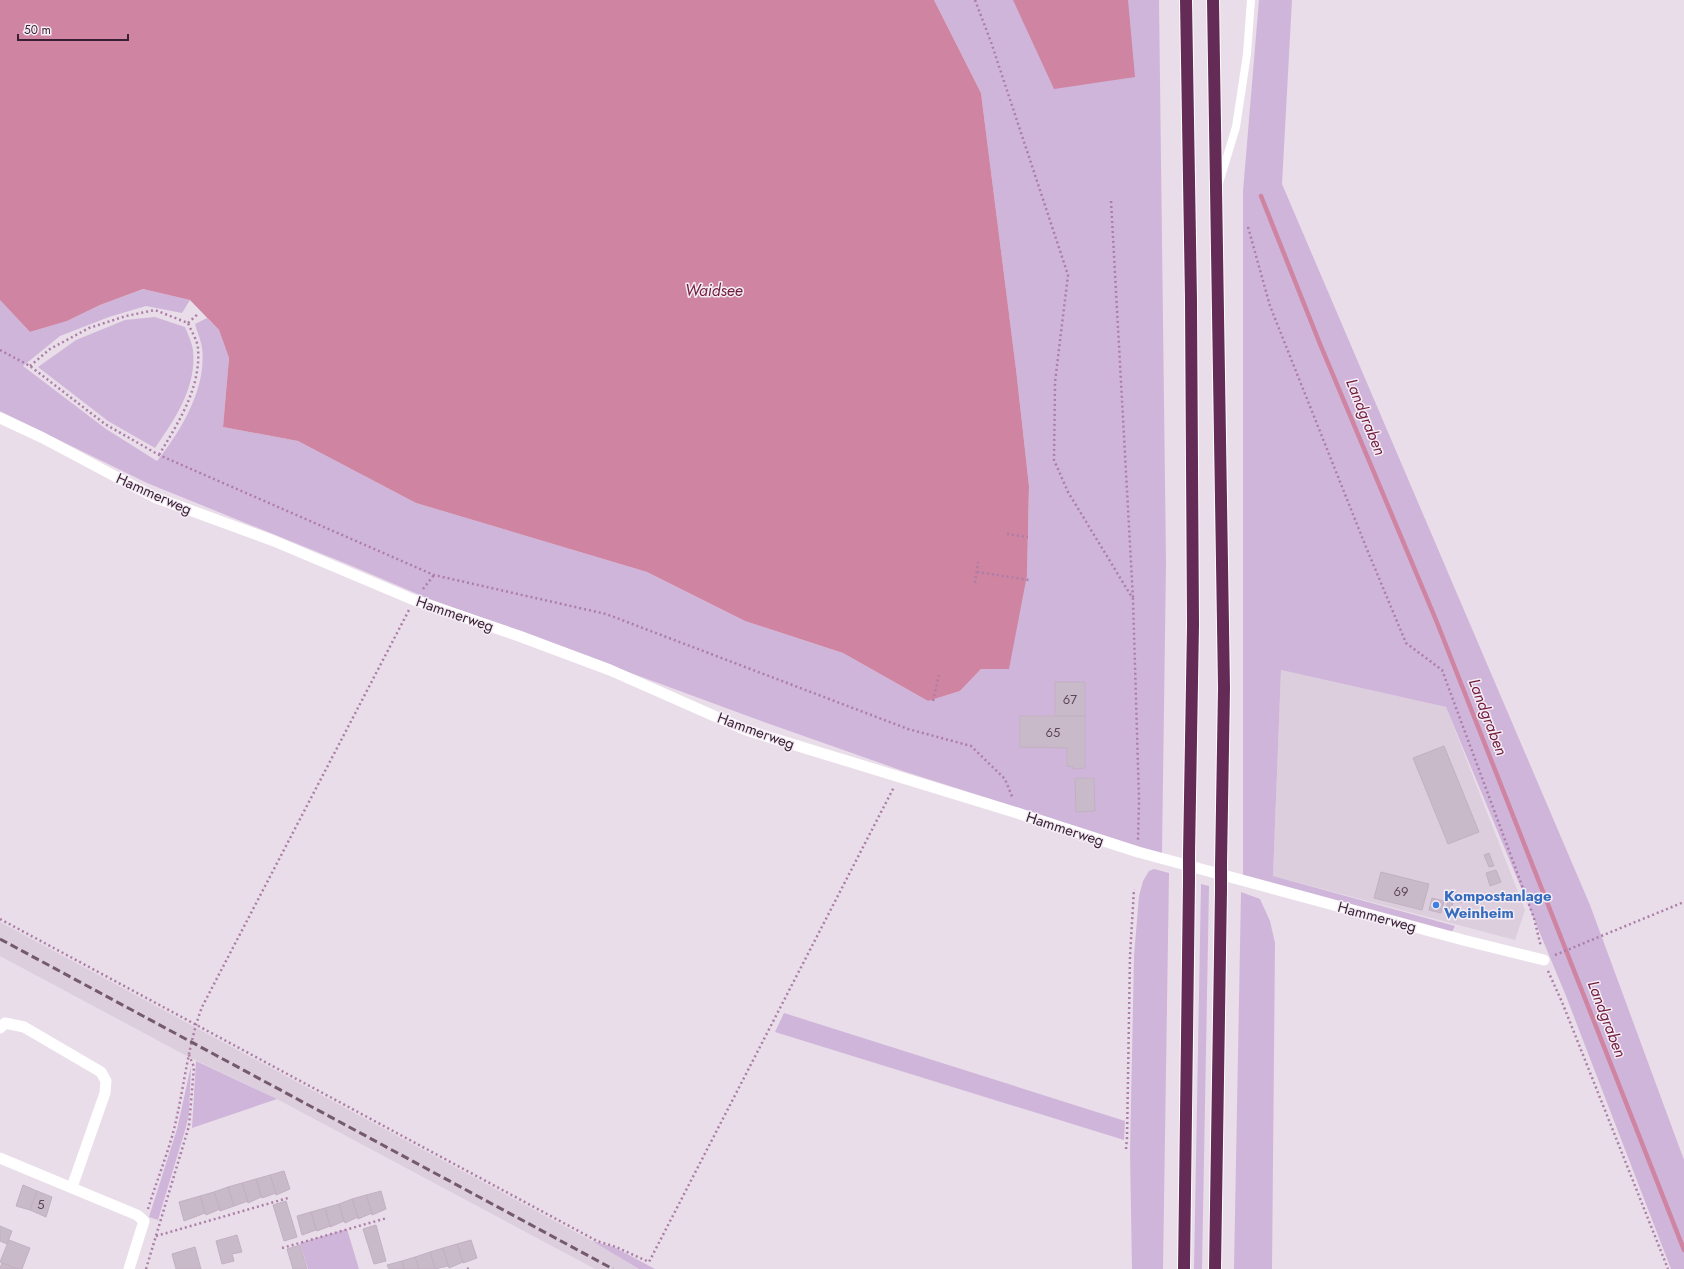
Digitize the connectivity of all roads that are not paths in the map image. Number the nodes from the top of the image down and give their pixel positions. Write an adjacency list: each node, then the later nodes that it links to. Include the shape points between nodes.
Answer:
1 (1186, 0): 11 (highway, bridge, via 1193,625)
2 (1213, 0): 4 (highway)
3 (1251, 0): 4 (lane, via 1247,54 1236,127)
4 (1217, 189): 12 (highway, bridge, via 1224,688)
5 (0, 418): 6 (street, Hammerweg, via 154,497 274,541 414,600 610,670 746,730 1138,852)
6 (1544, 960)
7 (0, 1028): 9 (street, via 5,1023 24,1026 101,1072 106,1081 105,1093)
8 (0, 1158): 9 (street)
9 (72, 1187): 10 (street, via 144,1220)
10 (129, 1269)
11 (1184, 1269)
12 (1215, 1269)

